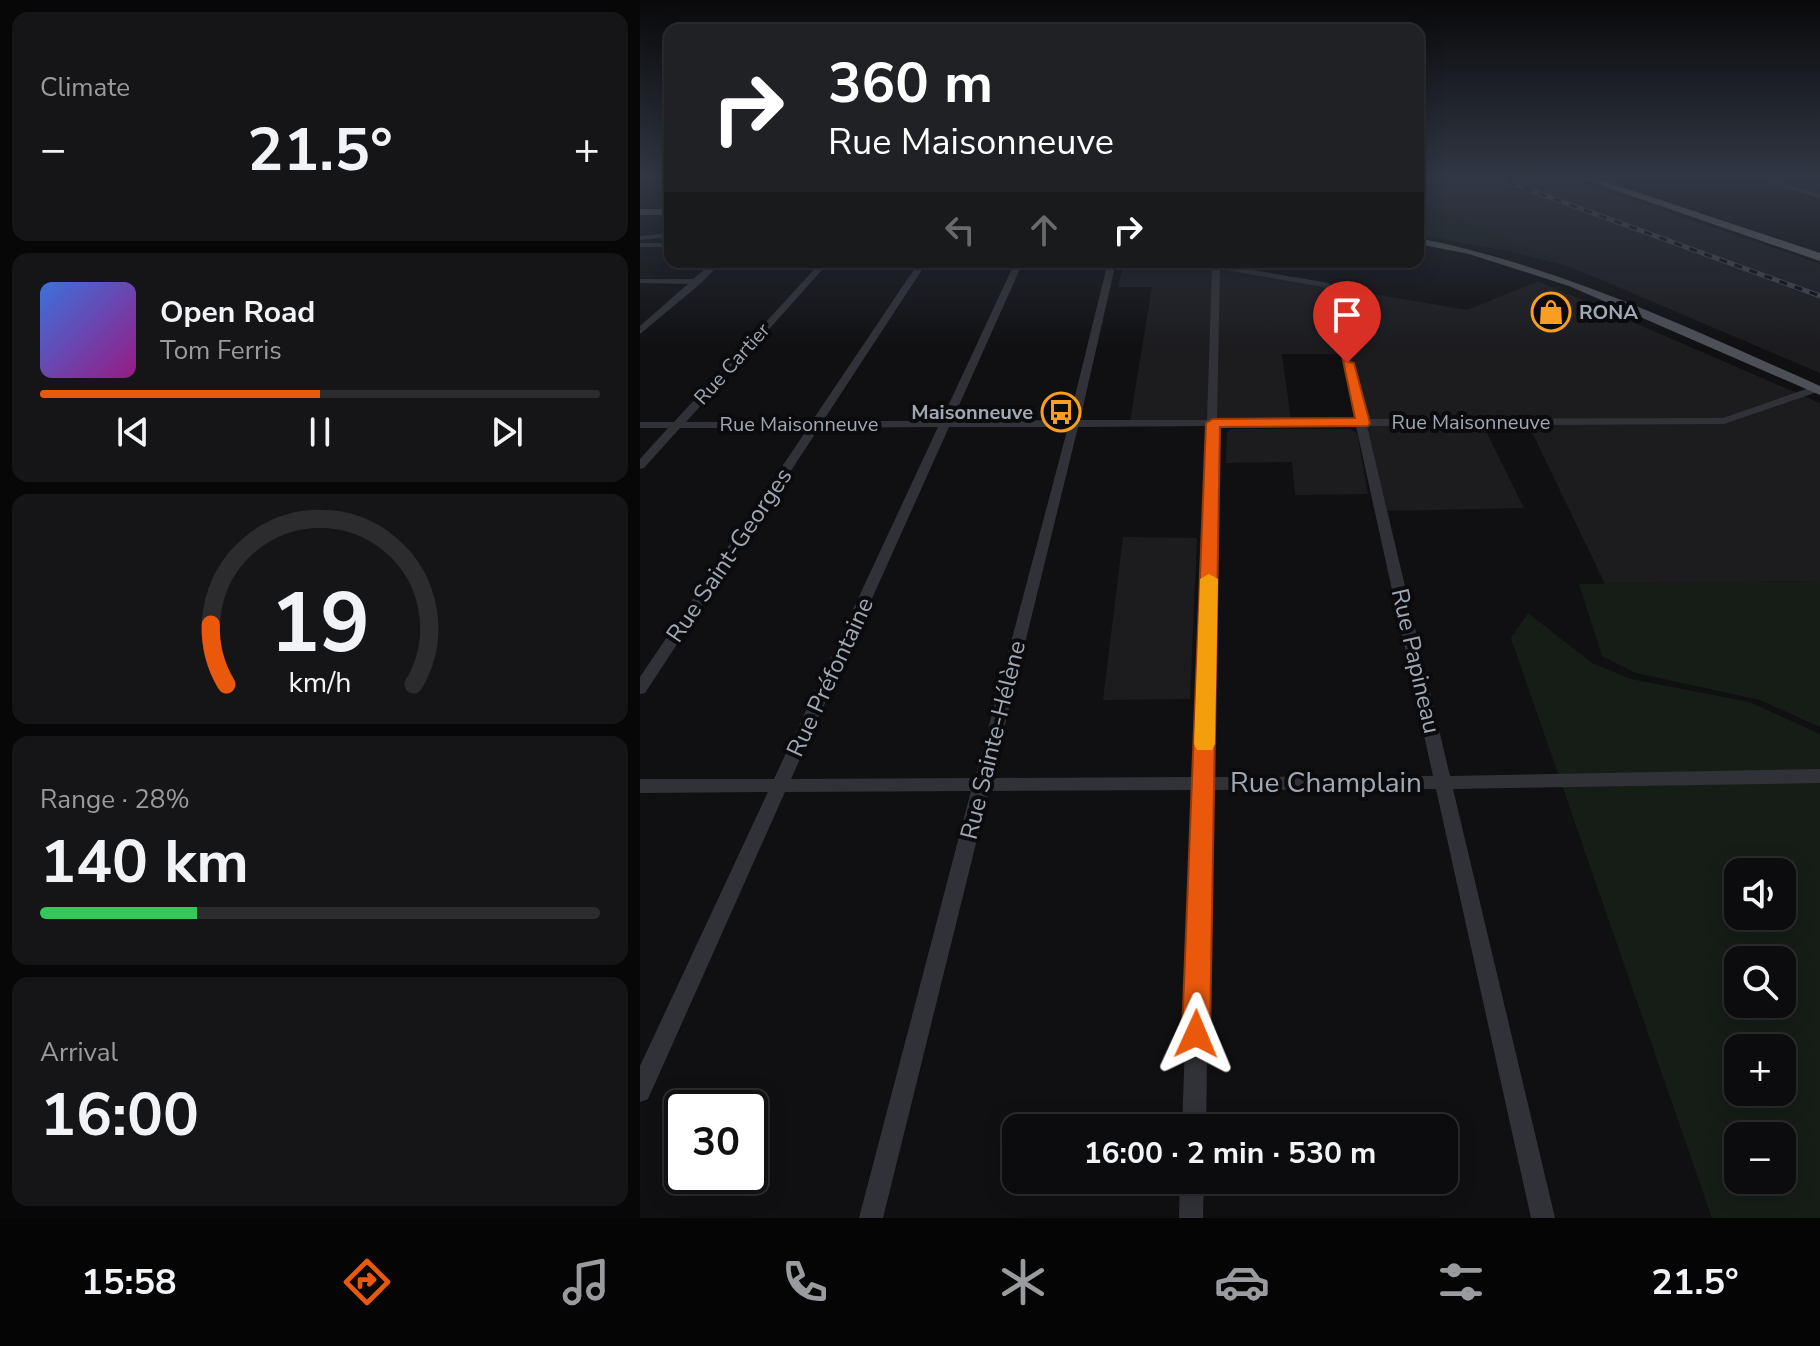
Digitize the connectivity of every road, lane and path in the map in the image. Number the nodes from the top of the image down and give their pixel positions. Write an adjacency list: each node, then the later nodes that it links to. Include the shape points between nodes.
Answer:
1 (1751, 234): 9 (highway)
2 (1772, 234): 8 (highway)
3 (664, 236): 4 (street)
4 (640, 238)
5 (1424, 242): 20 (main road, via 1482,253 1573,283)
6 (640, 245): 7 (street)
7 (664, 245)
8 (1820, 250)
9 (1820, 257)
10 (712, 268): 18 (street)
11 (820, 268): 27 (street, Rue Cartier)
12 (919, 268): 24 (street, Rue Saint-Georges)
13 (1016, 268): 25 (street, Rue Préfontaine)
14 (1111, 268): 21 (street, Rue Sainte-Hélène)
15 (1216, 268): 22 (street)
16 (1228, 268): 23 (street, Rue Papineau, via 1330,289)
17 (640, 281): 18 (street)
18 (697, 282): 19 (street)
19 (640, 331)
20 (1818, 390): 23 (street, Rue Maisonneuve, via 1724,421)
21 (1074, 423): 22 (street, Rue Maisonneuve); 25 (street, Rue Maisonneuve); 33 (street, Rue Sainte-Hélène)
22 (1213, 423): 23 (street, Rue Maisonneuve); 34 (street)
23 (1363, 423): 31 (street, Rue Papineau)
24 (816, 424): 25 (street, Rue Maisonneuve); 27 (street, Rue Maisonneuve); 29 (street, Rue Saint-Georges)
25 (945, 424): 32 (street, Rue Préfontaine)
26 (640, 425): 27 (street, Rue Maisonneuve)
27 (677, 425): 28 (street, Rue Cartier)
28 (640, 466)
29 (640, 689)
30 (1820, 776): 31 (street, Rue Champlain)
31 (1444, 782): 34 (street, Rue Champlain); 41 (street, Rue Papineau)
32 (781, 783): 33 (street, Rue Champlain); 35 (street, Rue Champlain); 36 (street, Rue Préfontaine)
33 (982, 783): 34 (street, Rue Champlain); 39 (street, Rue Sainte-Hélène)
34 (1203, 784): 37 (street)
35 (640, 786)
36 (640, 1091)
37 (1194, 1114)
38 (1192, 1194): 40 (street)
39 (871, 1218)
40 (1191, 1218)
41 (1543, 1218)

